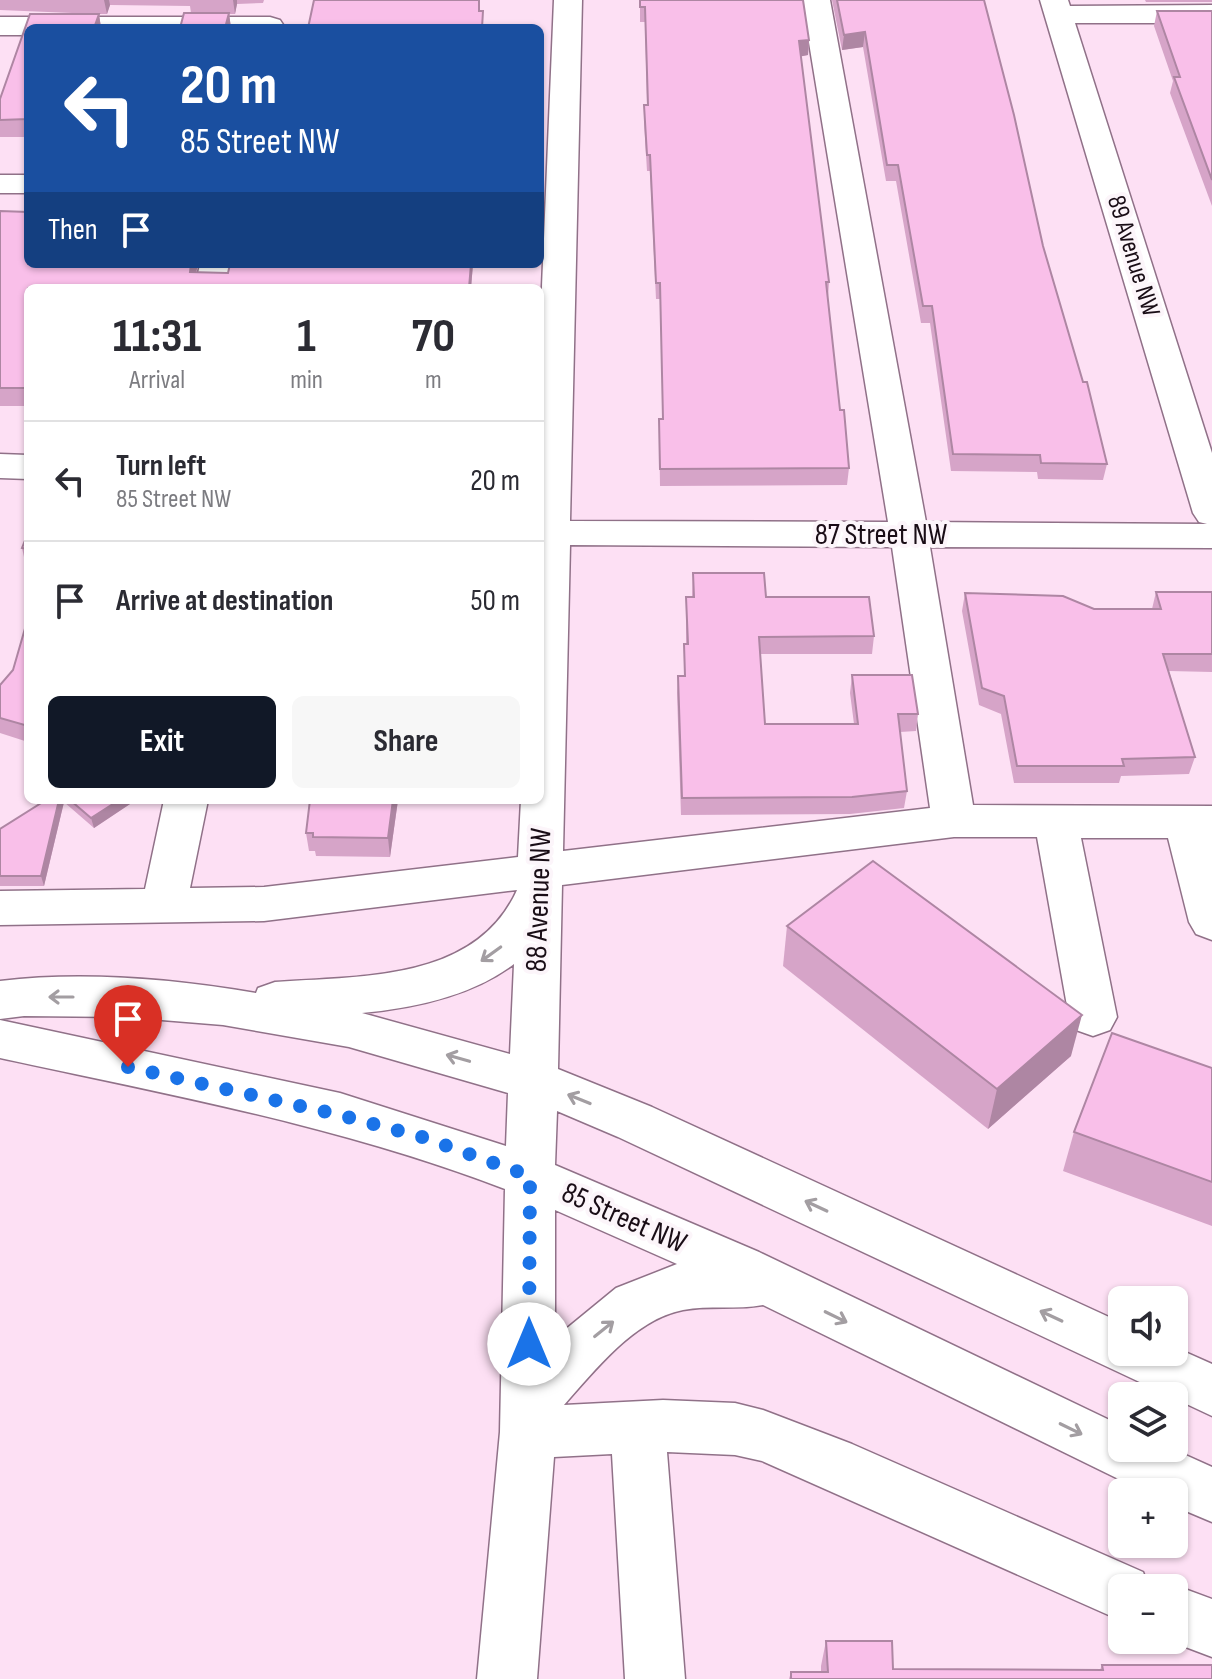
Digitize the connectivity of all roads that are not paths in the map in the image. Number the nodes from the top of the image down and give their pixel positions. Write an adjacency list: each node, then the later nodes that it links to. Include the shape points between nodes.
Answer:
1 (568, 0): 9 (street, 88 Avenue NW)
2 (816, 0): 17 (street)
3 (1056, 7): 4 (street); 15 (street, 89 Avenue NW)
4 (1212, 14)
5 (272, 18): 6 (street)
6 (68, 24)
7 (24, 25): 8 (street)
8 (0, 26)
9 (551, 183): 14 (street, 88 Avenue NW)
10 (0, 184): 11 (street)
11 (24, 184)
12 (0, 466): 13 (street)
13 (24, 467)
14 (546, 485): 16 (street, 88 Avenue NW)
15 (1212, 513)
16 (551, 533): 17 (street, 87 Street NW); 19 (street, 88 Avenue NW)
17 (909, 535): 18 (street, 87 Street NW); 22 (street)
18 (1212, 536)
19 (544, 737)
20 (185, 804): 26 (street)
21 (542, 804): 25 (street, 88 Avenue NW)
22 (954, 821): 23 (street); 25 (street)
23 (1056, 822): 24 (street); 31 (street)
24 (1199, 822): 28 (street)
25 (539, 883): 26 (street, via 264,904); 30 (street, one-way to 30, via 516,932 496,952 439,980); 33 (street, 88 Avenue NW)
26 (164, 905): 27 (street)
27 (0, 908)
28 (1212, 922)
29 (0, 1000): 30 (street, one-way to 29, via 125,998)
30 (223, 1006): 33 (street, one-way to 30, via 349,1028)
31 (1093, 1017)
32 (0, 1039): 34 (street, 85 Street NW, via 312,1107 422,1137)
33 (533, 1080): 34 (street, 88 Avenue NW); 36 (street, one-way to 33, via 635,1122)
34 (530, 1176): 35 (street, 85 Street NW); 39 (street, 88 Avenue NW)
35 (766, 1283): 39 (street, one-way to 35, via 592,1338 652,1296 679,1287); 41 (street, 85 Street NW, one-way to 41)
36 (1108, 1342)
37 (1158, 1366): 38 (street)
38 (1212, 1391)
39 (529, 1418): 40 (street); 45 (street, 88 Avenue NW)
40 (638, 1427): 42 (street, via 735,1429 763,1436); 46 (street)
41 (1212, 1495)
42 (1108, 1586)
43 (1188, 1619): 44 (street)
44 (1212, 1628)
45 (507, 1679)
46 (655, 1679)

